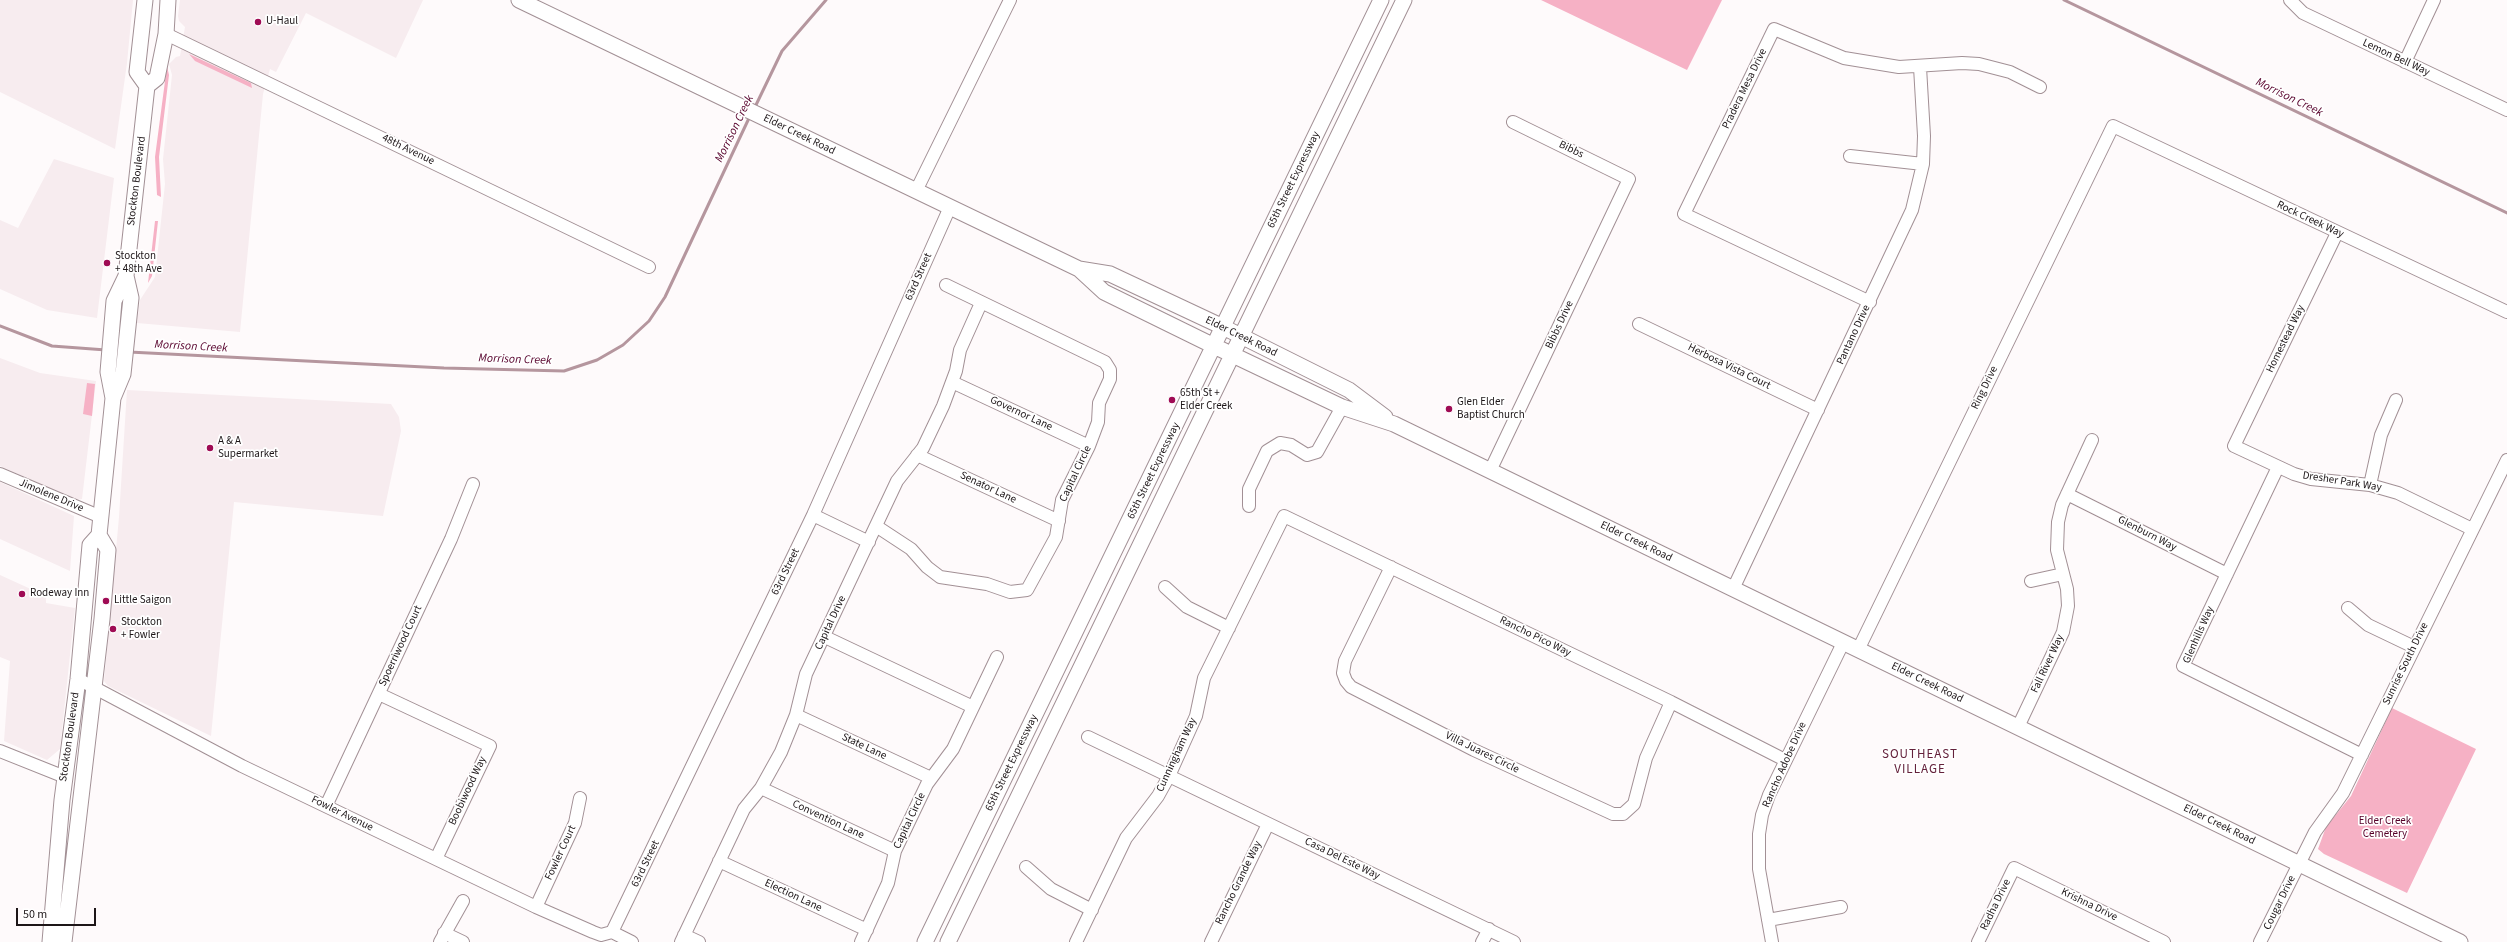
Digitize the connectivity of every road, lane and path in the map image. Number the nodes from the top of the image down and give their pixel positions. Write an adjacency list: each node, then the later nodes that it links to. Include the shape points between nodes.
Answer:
1 (144, 0): 12 (main road, via 137,72)
2 (168, 0): 9 (main road, Stockton Boulevard)
3 (519, 0): 20 (main road, Elder Creek Road)
4 (1010, 0): 20 (street)
5 (1381, 0): 31 (main road, 65th Street Expressway)
6 (1404, 0): 32 (main road, 65th Street Expressway)
7 (2290, 0): 10 (street, Lemon Bell Way, via 2303,13)
8 (2434, 0): 10 (street)
9 (166, 34): 12 (main road, Stockton Boulevard, via 157,78); 23 (street, 48th Avenue)
10 (2405, 62): 14 (street, Lemon Bell Way)
11 (1920, 67): 13 (street, Pradera Mesa Drive, via 1979,64 2010,72); 18 (street, Pantano Drive); 27 (street, Pradera Mesa Drive, via 1873,64 1844,58 1774,29 1684,214)
12 (148, 86): 25 (main road, Stockton Boulevard)
13 (2040, 87)
14 (2507, 110)
15 (1512, 122): 19 (street, Bibbs)
16 (2113, 126): 22 (street, Rock Creek Way); 73 (street, Ring Drive)
17 (1850, 156): 18 (street)
18 (1923, 164): 27 (street, Pantano Drive, via 1912,210)
19 (1630, 179): 47 (street, Bibbs Drive)
20 (916, 191): 21 (main road, Elder Creek Road)
21 (950, 207): 24 (main road, Elder Creek Road); 54 (street, 63rd Street)
22 (2337, 233): 29 (street, Rock Creek Way); 43 (street, Homestead Way)
23 (649, 267)
24 (1079, 269): 31 (main road, Elder Creek Road, via 1110,274); 33 (main road, Elder Creek Road, via 1104,292)
25 (126, 276): 36 (main road, Stockton Boulevard, via 131,298 123,374); 36 (main road, Stockton Boulevard, via 114,301 108,372)
26 (946, 285): 28 (street, Capital Circle)
27 (1870, 302): 39 (street, Pantano Drive)
28 (981, 303): 35 (street, Capital Drive, via 960,350); 42 (street, Capital Circle, via 1105,362 1110,370 1110,379 1099,403 1098,422)
29 (2507, 312)
30 (1639, 324): 39 (street, Herbosa Vista Court)
31 (1223, 327): 32 (main road, Elder Creek Road); 33 (main road, 65th Street Expressway)
32 (1242, 336): 34 (main road, 65th Street Expressway); 40 (main road, Elder Creek Road, via 1350,390)
33 (1214, 346): 34 (main road, Elder Creek Road); 116 (main road, 65th Street Expressway)
34 (1233, 355): 38 (main road, Elder Creek Road); 117 (main road, 65th Street Expressway)
35 (952, 382): 42 (street, Governor Lane); 44 (street, Capital Drive, via 923,448)
36 (113, 398): 56 (main road, Stockton Boulevard)
37 (2396, 400): 51 (street, via 2381,435)
38 (1342, 407): 40 (main road, Elder Creek Road); 53 (street, via 1317,452 1307,455 1291,445 1280,443 1267,451 1249,490)
39 (1818, 410): 67 (street, Pantano Drive)
40 (1394, 424): 47 (main road, Elder Creek Road)
41 (2092, 440): 52 (street, Fall River Way)
42 (1089, 446): 57 (street, Capital Circle, via 1062,500)
43 (2234, 446): 46 (street, Dresher Park Way)
44 (917, 455): 57 (street, Senator Lane); 58 (street, Capital Drive, via 897,481)
45 (2507, 460): 49 (street, Sunrise South Drive)
46 (2278, 467): 51 (street, Dresher Park Way, via 2311,479); 64 (street, Glenhills Way)
47 (1490, 471): 67 (main road, Elder Creek Road)
48 (0, 474): 56 (street, Jimolene Drive)
49 (2502, 482): 59 (street, Sunrise South Drive)
50 (473, 484): 77 (street, Spoerriwood Court, via 451,539)
51 (2370, 485): 59 (street, Dresher Park Way, via 2398,493)
52 (2066, 494): 63 (street, Fall River Way, via 2056,536); 64 (street, Glenburn Way)
53 (1249, 506)
54 (813, 515): 61 (street); 107 (street, 63rd Street)
55 (1284, 516): 62 (street, Rancho Pico Way); 69 (street, Cunningham Way)
56 (101, 517): 60 (main road, Stockton Boulevard)
57 (1059, 521): 58 (street, Capital Circle, via 1056,537 1027,590 1010,592 987,584 940,577 911,549)
58 (876, 526): 61 (street, Capital Drive)
59 (2472, 529): 72 (street, Sunrise South Drive)
60 (99, 535): 75 (main road, Stockton Boulevard, via 90,545); 76 (main road, Stockton Boulevard, via 108,550)
61 (869, 542): 70 (street, Capital Drive)
62 (1391, 567): 78 (street, Rancho Pico Way); 78 (street, Villa Juares Circle, via 1345,661 1343,673 1346,681 1351,687 1474,750 1613,814 1623,814 1634,804 1646,758)
63 (2063, 574): 65 (street); 81 (street, Fall River Way, via 2068,606 2063,632)
64 (2227, 574): 84 (street, Glenhills Way, via 2183,666)
65 (2032, 581)
66 (1165, 587): 69 (street, via 1187,607)
67 (1733, 589): 71 (main road, Elder Creek Road)
68 (2348, 608): 72 (street, via 2368,625)
69 (1229, 628): 86 (street, Cunningham Way, via 1204,678 1196,716)
70 (825, 637): 79 (street); 80 (street, Capital Drive, via 803,682)
71 (1843, 643): 73 (main road, Elder Creek Road); 85 (street, Rancho Adobe Drive)
72 (2414, 647): 84 (street, Sunrise South Drive)
73 (1858, 650): 81 (main road, Elder Creek Road)
74 (997, 656): 79 (street, Capital Circle)
75 (78, 679): 76 (street, Fowler Avenue); 87 (main road, Stockton Boulevard)
76 (95, 688): 88 (main road, Stockton Boulevard); 92 (street, Fowler Avenue, via 242,766)
77 (379, 694): 92 (street, Spoerriwood Court); 95 (street, Boobiwood Way, via 490,746)
78 (1670, 702): 85 (street, Rancho Pico Way)
79 (972, 707): 89 (street, Capital Circle, via 953,748)
80 (796, 715): 89 (street, State Lane); 90 (street, Capital Drive, via 781,752)
81 (2018, 727): 97 (main road, Elder Creek Road)
82 (1088, 737): 86 (street, Casa Del Este Way)
83 (0, 751): 87 (street)
84 (2362, 755): 97 (street, Sunrise South Drive, via 2343,793 2315,832)
85 (1785, 760): 104 (street, Rancho Adobe Drive, via 1769,795 1759,834 1759,869)
86 (1169, 776): 93 (street, Casa Del Este Way); 103 (street, Cunningham Way, via 1158,796 1126,838)
87 (65, 777): 88 (main road); 110 (main road, Stockton Boulevard)
88 (84, 777): 111 (main road, Stockton Boulevard)
89 (931, 778): 94 (street, Capital Circle)
90 (761, 788): 94 (street, Convention Lane); 96 (street, Capital Drive, via 744,809)
91 (580, 798): 101 (street, Fowler Court, via 575,823)
92 (326, 806): 95 (street, Fowler Avenue)
93 (1268, 824): 106 (street, Casa Del Este Way); 119 (street, Rancho Grande Way)
94 (895, 851): 105 (street, Capital Circle, via 888,882)
95 (436, 859): 101 (street, Fowler Avenue)
96 (719, 861): 105 (street, Election Lane); 109 (street, Capital Drive)
97 (2299, 864): 125 (street, Cougar Drive); 126 (main road, Elder Creek Road)
98 (1026, 867): 103 (street, via 1051,889)
99 (2014, 868): 123 (street, Radha Drive); 124 (street, Krishna Drive)
100 (463, 900): 108 (street)
101 (536, 907): 107 (street, Fowler Avenue, via 601,935)
102 (1841, 907): 104 (street)
103 (1092, 910): 118 (street, Cunningham Way)
104 (1768, 920): 122 (street, Rancho Adobe Drive)
105 (867, 930): 115 (street, Capital Circle)
106 (1488, 930): 120 (street); 121 (street, Casa Del Este Way)
107 (612, 932): 113 (street)
108 (442, 938): 112 (street)
109 (683, 939): 114 (street)
110 (50, 942)
111 (64, 942)
112 (463, 942)
113 (632, 942)
114 (698, 942)
115 (861, 942)
116 (925, 942)
117 (948, 942)
118 (1076, 942)
119 (1210, 942)
120 (1482, 942)
121 (1514, 942)
122 (1772, 942)
123 (1978, 942)
124 (2164, 942)
125 (2260, 942)
126 (2460, 942)

